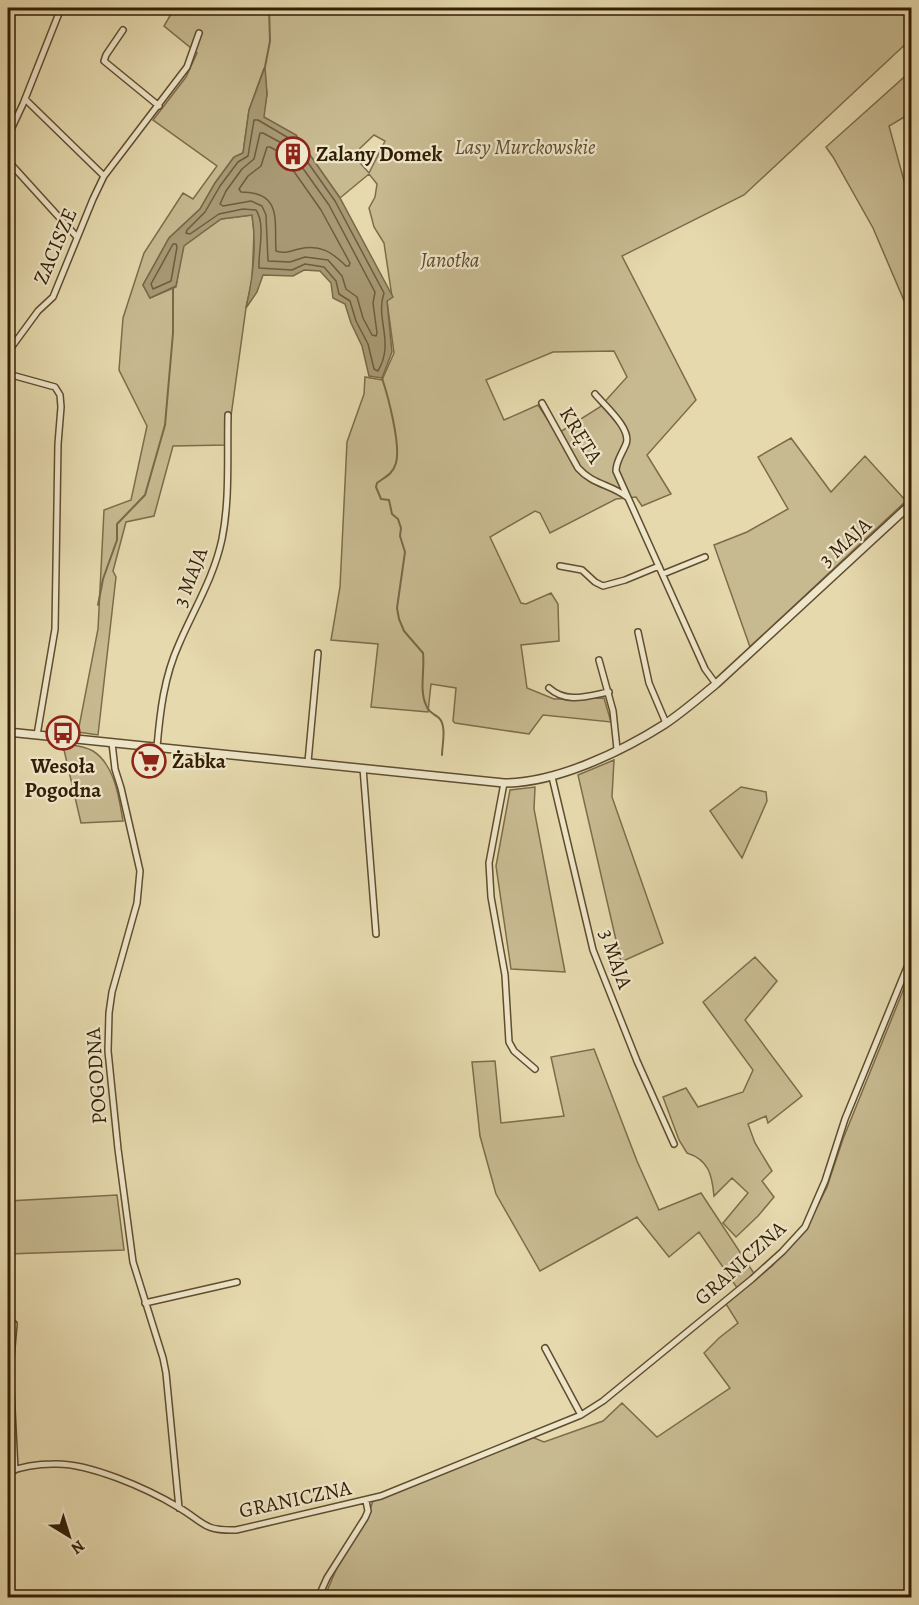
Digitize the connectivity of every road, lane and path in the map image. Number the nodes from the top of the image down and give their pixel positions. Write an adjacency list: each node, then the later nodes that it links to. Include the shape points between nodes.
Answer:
1 (61, 8): 4 (street)
2 (123, 30): 5 (street, via 104,61)
3 (199, 33): 5 (street, ZACISZE, via 187,67)
4 (25, 99): 6 (street); 8 (street)
5 (159, 106): 8 (street, ZACISZE)
6 (8, 136)
7 (8, 162): 9 (street)
8 (104, 176): 9 (street, ZACISZE)
9 (77, 237): 10 (street, ZACISZE, via 53,297)
10 (8, 352)
11 (8, 374): 29 (street, via 55,387 61,401 55,629)
12 (595, 394): 15 (street, KRĘTA, via 626,433 627,443 616,466)
13 (542, 403): 15 (street, KRĘTA, via 585,476)
14 (228, 415): 31 (street, 3 MAJA, via 222,539 209,584 178,646 163,693)
15 (627, 497): 19 (street, KRĘTA)
16 (912, 503): 24 (street, 3 MAJA)
17 (705, 556): 20 (street)
18 (560, 566): 19 (street, via 582,570 603,586)
19 (659, 566): 20 (street, KRĘTA)
20 (663, 574): 24 (street, KRĘTA, via 705,669)
21 (638, 633): 27 (street, via 649,683)
22 (318, 653): 33 (street)
23 (599, 660): 26 (street)
24 (716, 684): 27 (street, 3 MAJA)
25 (549, 688): 26 (street, via 565,698)
26 (609, 692): 32 (street)
27 (666, 723): 32 (street, 3 MAJA)
28 (8, 732): 29 (street, 3 MAJA)
29 (37, 735): 30 (street, 3 MAJA)
30 (112, 743): 31 (street, 3 MAJA); 42 (street, POGODNA, via 140,872 137,903 112,992 108,1051 129,1237)
31 (157, 747): 33 (street, 3 MAJA)
32 (617, 749): 35 (street, 3 MAJA)
33 (308, 762): 34 (street, 3 MAJA)
34 (363, 768): 36 (street, 3 MAJA); 37 (street)
35 (552, 777): 36 (street, 3 MAJA); 40 (street, 3 MAJA, via 593,950)
36 (504, 783): 39 (street, via 489,863 491,897 505,975 509,1042)
37 (376, 934)
38 (912, 955): 45 (street, GRANICZNA, via 804,1227 752,1279)
39 (535, 1069)
40 (674, 1144)
41 (237, 1282): 42 (street)
42 (146, 1303): 49 (street, POGODNA, via 166,1373)
43 (14, 1324): 46 (street, via 10,1369)
44 (545, 1348): 45 (street)
45 (581, 1415): 48 (street, GRANICZNA)
46 (15, 1470): 47 (street, GRANICZNA); 49 (street, GRANICZNA, via 54,1463 92,1469)
47 (8, 1472)
48 (366, 1501): 49 (street, GRANICZNA, via 236,1530 200,1524); 50 (street, via 365,1518)
49 (180, 1508)
50 (318, 1598)

